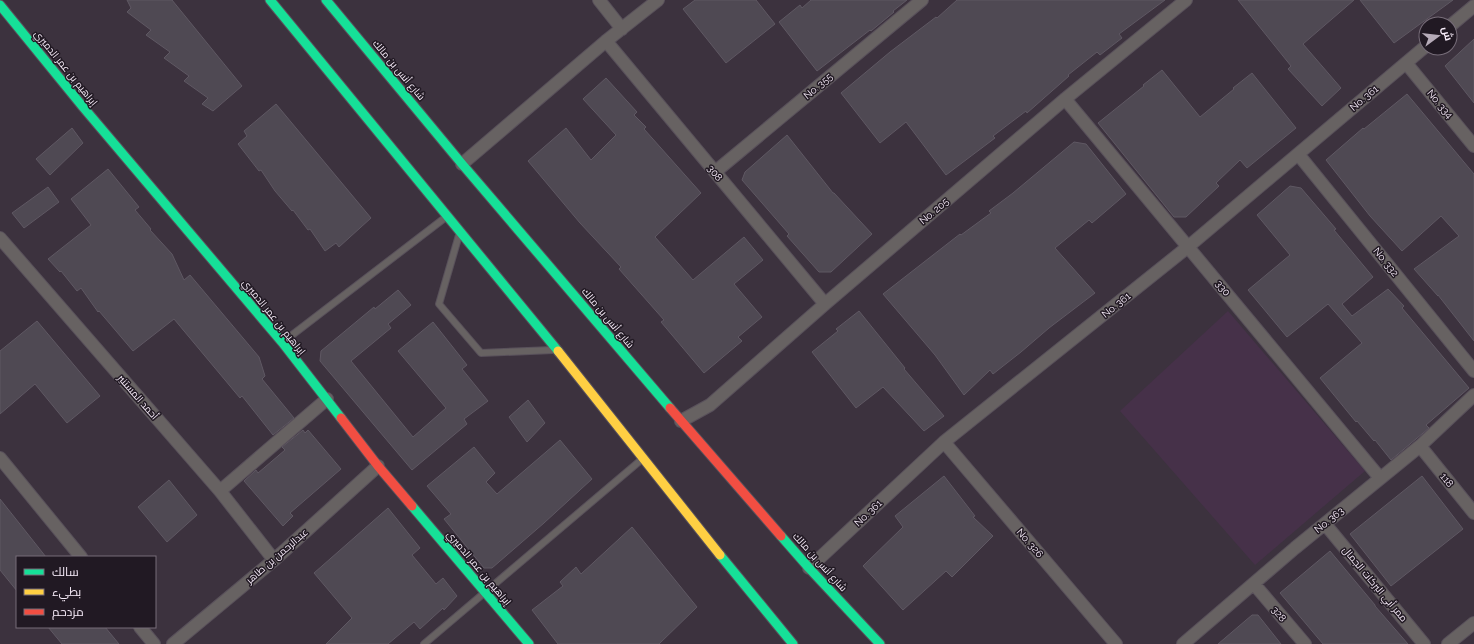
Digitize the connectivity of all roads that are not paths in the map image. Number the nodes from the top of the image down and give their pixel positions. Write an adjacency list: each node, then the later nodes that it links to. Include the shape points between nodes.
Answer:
1 (270, 0): 19 (main road)
2 (326, 0): 17 (main road, شارع أنس بن مالك)
3 (599, 0): 10 (street)
4 (658, 0): 10 (street)
5 (922, 0): 18 (street, No. 355)
6 (1186, 0): 14 (street, No. 205)
7 (0, 5): 24 (main road, إبراهيم بن عمر الدميري)
8 (1474, 6): 9 (street)
9 (1458, 19)
10 (622, 29): 11 (street)
11 (606, 41): 17 (street); 18 (street, 308)
12 (1418, 53): 13 (street, No. 361)
13 (1406, 63): 15 (street, No. 334); 16 (street, No. 361)
14 (1065, 99): 22 (street, 330); 23 (street, No. 205)
15 (1474, 146)
16 (1298, 154): 22 (street, No. 361); 26 (street, No. 332)
17 (462, 164): 29 (main road, شارع أنس بن مالك)
18 (715, 172): 23 (street, 308)
19 (448, 215): 20 (main road); 24 (lane)
20 (460, 230): 25 (main road); 25 (lane, via 439,304 481,353)
21 (0, 238): 36 (street, أحمد المستنير)
22 (1189, 246): 30 (street, No. 361); 35 (street, 330)
23 (825, 304): 29 (street, No. 205, via 710,405)
24 (282, 342): 28 (main road, إبراهيم بن عمر الدميري)
25 (557, 350): 33 (main road)
26 (1474, 371)
27 (1474, 395): 31 (street, No. 363)
28 (327, 399): 34 (main road, إبراهيم بن عمر الدميري); 36 (street)
29 (681, 421): 41 (main road, شارع أنس بن مالك)
30 (944, 442): 41 (street, No. 361); 52 (street, No. 326)
31 (1420, 446): 35 (street, No. 363); 37 (street, 118)
32 (0, 458): 39 (street)
33 (644, 458): 43 (lane); 50 (main road)
34 (378, 466): 40 (street, عبدالرحمن بن طاهر); 43 (main road, إبراهيم بن عمر الدميري)
35 (1380, 478): 38 (street, No. 363)
36 (220, 491): 40 (street, أحمد المستنير)
37 (1474, 513)
38 (1325, 524): 42 (street, No. 363); 55 (street, ممر أبي البركات الجمال)
39 (80, 556)
40 (274, 560): 47 (street, عبدالرحمن بن طاهر)
41 (809, 568): 51 (main road, شارع أنس بن مالك)
42 (1254, 584): 53 (street, No. 363); 54 (street, 328)
43 (486, 592): 48 (lane); 49 (main road, إبراهيم بن عمر الدميري)
44 (1474, 623): 56 (street)
45 (141, 628): 46 (street)
46 (154, 644)
47 (173, 644)
48 (424, 644)
49 (529, 644)
50 (793, 644)
51 (880, 644)
52 (1116, 644)
53 (1183, 644)
54 (1305, 644)
55 (1424, 644)
56 (1448, 644)

